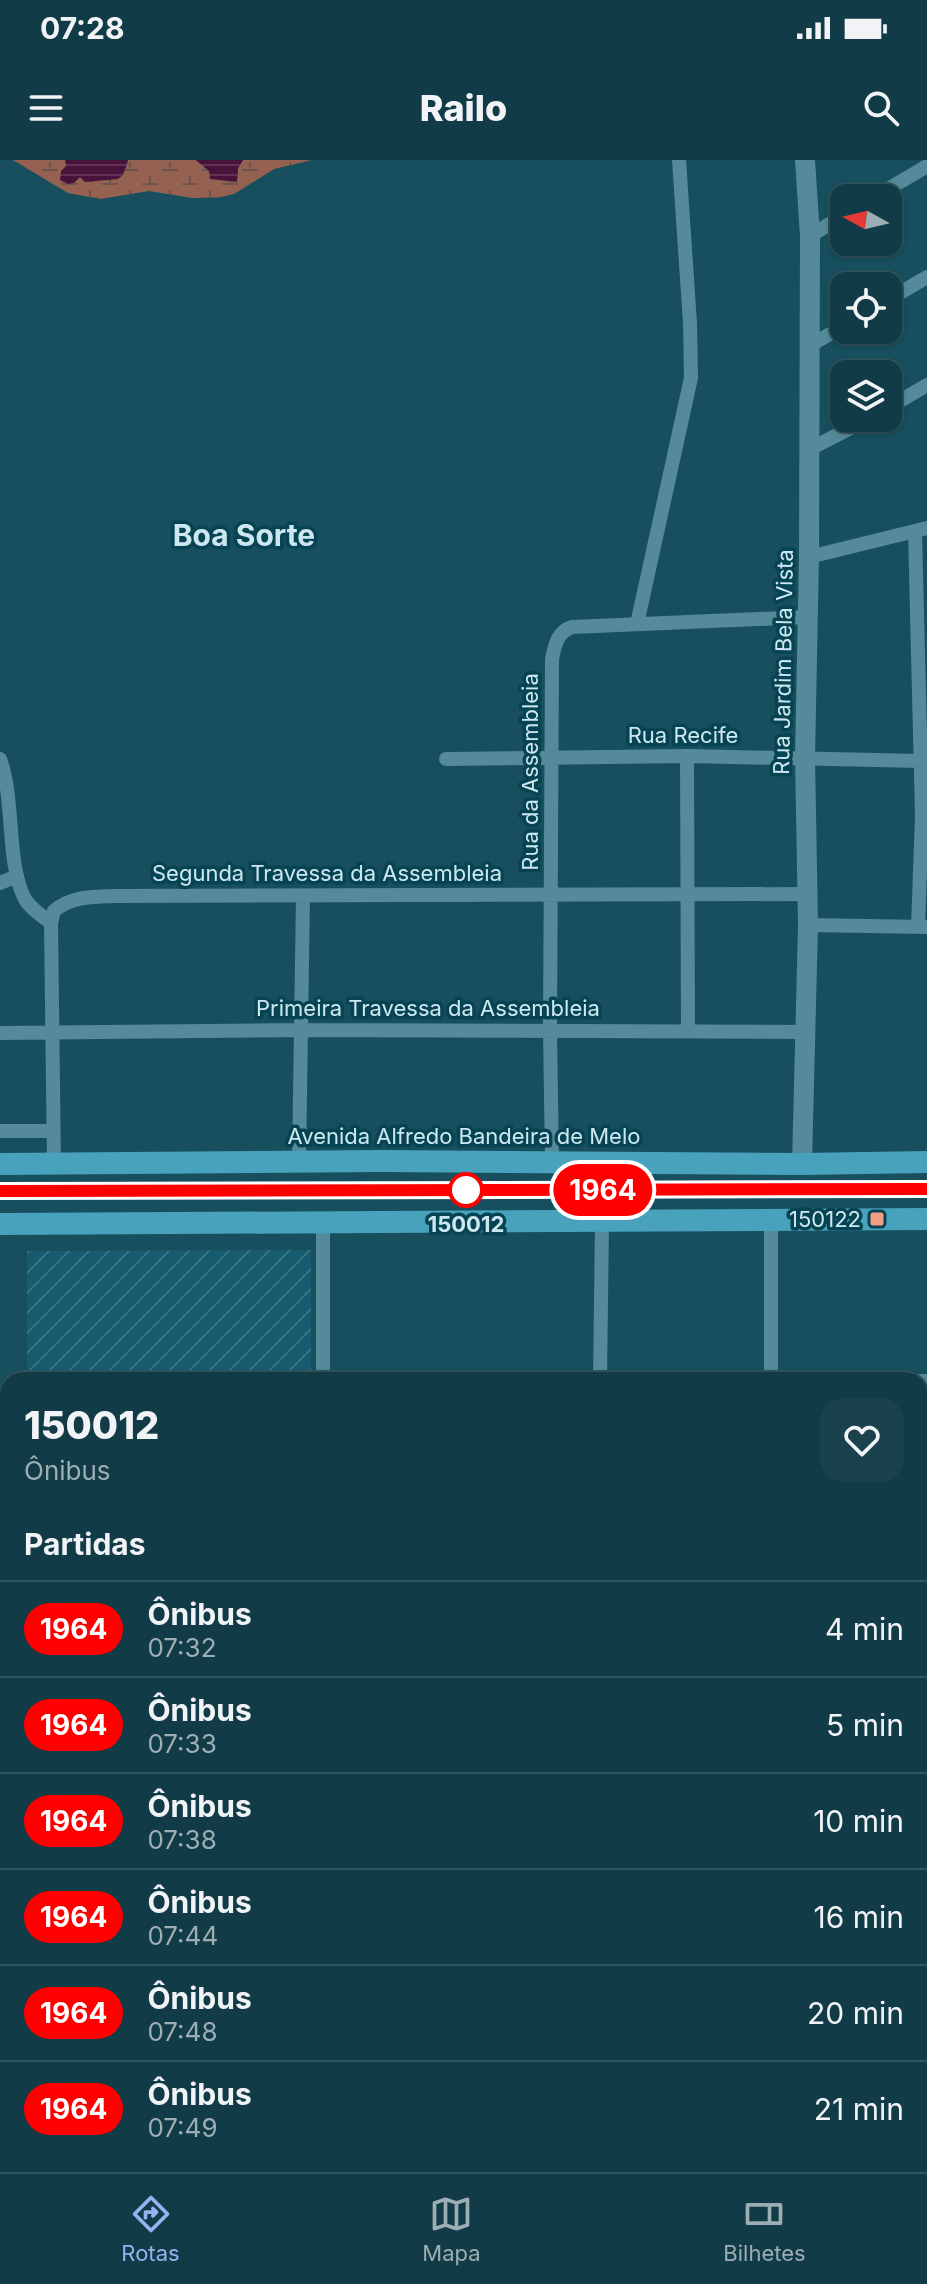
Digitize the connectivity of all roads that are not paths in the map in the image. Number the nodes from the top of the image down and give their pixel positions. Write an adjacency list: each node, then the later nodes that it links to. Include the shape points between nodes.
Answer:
1 (679, 160): 18 (street, via 691,378)
2 (805, 160): 6 (main road, Rua Jardim Bela Vista)
3 (927, 166): 4 (street)
4 (897, 184)
5 (830, 224): 6 (street)
6 (810, 236): 10 (main road, Rua Jardim Bela Vista)
7 (927, 277): 8 (street)
8 (902, 292)
9 (830, 334): 10 (street)
10 (809, 346): 14 (main road, Rua Jardim Bela Vista)
11 (927, 385): 12 (street)
12 (902, 400)
13 (843, 432): 14 (street)
14 (808, 450): 16 (main road, Rua Jardim Bela Vista)
15 (921, 530): 16 (street); 24 (street)
16 (809, 557): 17 (main road, Rua Jardim Bela Vista)
17 (807, 617): 18 (street, Rua da Assembleia); 20 (main road, Rua Jardim Bela Vista)
18 (637, 624): 23 (street, Rua da Assembleia, via 572,627 559,637 552,659)
19 (687, 756): 20 (street, Rua Recife); 23 (street, Rua Recife); 28 (street)
20 (805, 757): 24 (street, Rua Recife); 29 (main road, Rua Jardim Bela Vista)
21 (0, 759): 26 (street)
22 (446, 759): 23 (street, Rua Recife)
23 (552, 759): 30 (street, Rua da Assembleia)
24 (920, 761): 25 (street)
25 (924, 815): 34 (street)
26 (17, 876): 27 (street); 32 (street, via 30,906)
27 (0, 883)
28 (688, 894): 29 (street, Segunda Travessa da Assembleia); 30 (street, Segunda Travessa da Assembleia); 38 (street)
29 (807, 894): 33 (main road, Rua Jardim Bela Vista)
30 (552, 895): 31 (street, Segunda Travessa da Assembleia); 36 (street, Rua da Assembleia)
31 (303, 896): 32 (street, Segunda Travessa da Assembleia, via 83,898 60,906); 35 (street)
32 (51, 923): 37 (street)
33 (808, 925): 34 (street); 39 (main road, Rua Jardim Bela Vista)
34 (922, 927)
35 (302, 1030): 36 (street, Primeira Travessa da Assembleia); 37 (street, Primeira Travessa da Assembleia); 43 (street)
36 (550, 1030): 38 (street, Primeira Travessa da Assembleia); 44 (street, Rua da Assembleia)
37 (52, 1031): 40 (street, Primeira Travessa da Assembleia); 42 (street)
38 (688, 1031): 39 (street, Primeira Travessa da Assembleia)
39 (804, 1032): 48 (main road, Rua Jardim Bela Vista)
40 (0, 1033)
41 (0, 1131): 42 (street)
42 (53, 1131): 47 (street)
43 (299, 1162): 44 (highway, Avenida Alfredo Bandeira de Melo); 47 (highway, Avenida Alfredo Bandeira de Melo)
44 (552, 1162): 48 (highway, Avenida Alfredo Bandeira de Melo)
45 (927, 1162): 48 (highway, Avenida Alfredo Bandeira de Melo)
46 (0, 1164): 47 (highway, Avenida Alfredo Bandeira de Melo)
47 (54, 1164)
48 (802, 1164)
49 (927, 1219): 50 (highway)
50 (771, 1221): 51 (highway); 56 (street)
51 (602, 1222): 52 (highway); 55 (street)
52 (323, 1223): 53 (highway); 54 (street)
53 (0, 1224)
54 (323, 1372)
55 (600, 1372)
56 (771, 1372)

